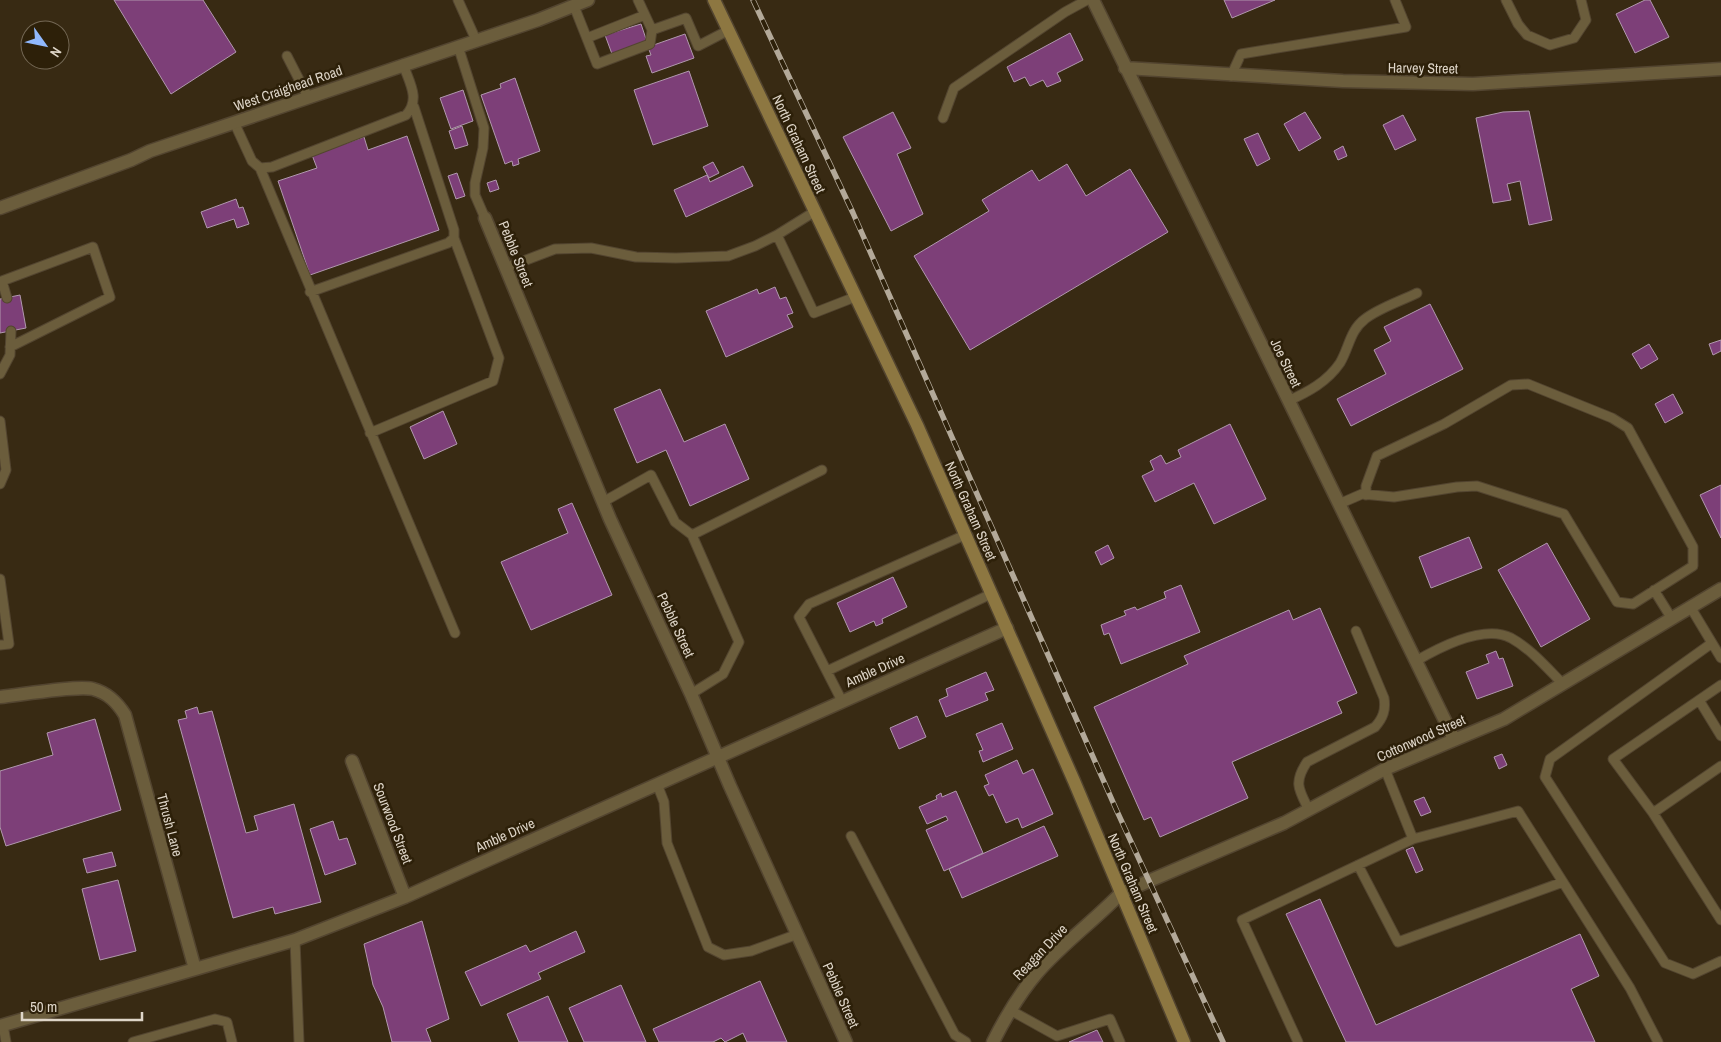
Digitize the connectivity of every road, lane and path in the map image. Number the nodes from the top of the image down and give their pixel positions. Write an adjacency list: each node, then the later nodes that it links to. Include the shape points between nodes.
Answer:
1 (458, 0): 15 (lane)
2 (588, 0): 10 (street, West Craighead Road)
3 (638, 0): 11 (lane)
4 (714, 0): 13 (main road, North Graham Street)
5 (1087, 0): 24 (lane, via 954,88)
6 (1093, 0): 19 (street, Joe Street)
7 (1395, 0): 21 (lane, via 1406,27 1241,54)
8 (1506, 0): 9 (lane, via 1527,35 1550,45 1574,38 1586,20)
9 (1581, 0)
10 (574, 6): 14 (lane); 15 (street, West Craighead Road)
11 (645, 14): 12 (lane); 14 (lane, via 622,27)
12 (652, 30): 13 (lane, via 686,18 698,46); 14 (lane, via 650,44 597,64)
13 (729, 30): 28 (main road, North Graham Street)
14 (587, 38)
15 (476, 40): 16 (street, West Craighead Road)
16 (458, 46): 18 (street, West Craighead Road); 29 (lane, via 484,128 475,195)
17 (287, 56): 22 (lane)
18 (403, 64): 22 (street, West Craighead Road); 23 (lane)
19 (1125, 68): 21 (street, Harvey Street); 41 (street, Joe Street)
20 (1721, 69): 21 (street, Harvey Street, via 1473,84)
21 (1231, 76)
22 (308, 96): 25 (street, West Craighead Road)
23 (414, 107): 26 (lane, via 406,115 272,168); 31 (lane)
24 (943, 118)
25 (234, 122): 26 (lane, via 252,161); 27 (street, West Craighead Road, via 150,150)
26 (260, 168): 34 (lane)
27 (0, 208)
28 (814, 212): 30 (lane); 36 (main road, North Graham Street)
29 (485, 218): 32 (street, Pebble Street)
30 (777, 235): 32 (lane, via 728,256 636,257 591,248 555,249); 36 (lane, via 814,313)
31 (454, 238): 34 (lane, via 448,243); 43 (lane, via 499,358 493,381)
32 (505, 268): 47 (street, Pebble Street)
33 (1, 279): 37 (lane); 39 (lane, via 93,247 110,297)
34 (310, 292): 43 (lane)
35 (1417, 293): 41 (lane, via 1365,319 1328,377 1313,390)
36 (855, 297): 50 (main road, North Graham Street, via 917,425)
37 (7, 298)
38 (11, 331): 39 (lane)
39 (10, 347): 40 (lane, via 10,355)
40 (0, 374)
41 (1288, 402): 48 (street, Joe Street)
42 (0, 422): 45 (lane, via 6,470)
43 (370, 433): 59 (lane)
44 (822, 470): 49 (lane)
45 (0, 484)
46 (1366, 494): 48 (lane); 53 (lane, via 1394,497 1477,486 1564,514 1617,602 1633,604); 53 (lane, via 1377,456 1444,424 1511,385 1528,384 1612,418 1628,428 1693,547 1694,566)
47 (603, 502): 49 (lane, via 651,475 675,522); 67 (street, Pebble Street)
48 (1339, 504): 63 (street, Joe Street)
49 (692, 535): 67 (lane, via 738,642 723,674)
50 (965, 535): 54 (main road, North Graham Street); 64 (lane, via 809,604 799,617)
51 (0, 579): 61 (lane, via 9,644)
52 (1721, 589): 55 (street, Cottonwood Street)
53 (1654, 590): 56 (lane)
54 (991, 594): 57 (main road, North Graham Street); 64 (lane)
55 (1691, 608): 56 (street, Cottonwood Street); 60 (lane)
56 (1672, 619): 65 (street, Cottonwood Street)
57 (1007, 628): 70 (street, Amble Drive); 84 (main road, North Graham Street)
58 (1356, 631): 78 (lane, via 1386,708 1382,720 1375,727 1307,762 1297,785)
59 (455, 632)
60 (1712, 643): 62 (lane); 89 (lane, via 1550,759 1545,777 1665,962 1693,974)
61 (0, 645)
62 (1721, 658)
63 (1416, 661): 65 (lane, via 1468,637 1496,634 1510,638 1532,654); 72 (street, Joe Street)
64 (827, 671): 70 (lane)
65 (1563, 684): 72 (street, Cottonwood Street, via 1504,718)
66 (1721, 686): 69 (lane)
67 (691, 694): 73 (street, Pebble Street)
68 (0, 697): 90 (street, Thrush Lane, via 86,688 107,694 118,703 125,715)
69 (1698, 700): 71 (lane); 79 (lane, via 1614,760)
70 (842, 701): 73 (street, Amble Drive)
71 (1721, 736)
72 (1454, 739): 76 (street, Cottonwood Street)
73 (718, 757): 77 (street, Amble Drive); 87 (street, Pebble Street)
74 (352, 760): 85 (street, Sourwood Street)
75 (1721, 766): 79 (lane)
76 (1385, 769): 78 (street, Cottonwood Street); 81 (lane)
77 (657, 784): 85 (street, Amble Drive); 87 (lane, via 664,802 667,842 708,947 724,955 751,951)
78 (1309, 810): 84 (street, Cottonwood Street)
79 (1653, 813): 86 (lane)
80 (851, 836): 99 (lane, via 955,1036)
81 (1413, 839): 82 (lane); 83 (lane, via 1518,811)
82 (1358, 865): 83 (lane, via 1398,942); 103 (lane, via 1242,920)
83 (1563, 882): 104 (lane, via 1630,988)
84 (1121, 893): 91 (street, Reagan Drive, via 1043,967); 102 (main road, North Graham Street)
85 (405, 897): 88 (street, Amble Drive)
86 (1721, 920)
87 (798, 934): 94 (street, Pebble Street)
88 (296, 940): 90 (street, Amble Drive); 98 (lane)
89 (1721, 961)
90 (196, 969): 92 (street, Amble Drive)
91 (1010, 1010): 93 (lane); 100 (street, Reagan Drive)
92 (1, 1026): 95 (lane)
93 (1059, 1039): 101 (lane, via 1110,1019)
94 (843, 1041)
95 (7, 1042)
96 (133, 1042): 97 (lane, via 215,1019 227,1022)
97 (232, 1042)
98 (299, 1042)
99 (966, 1042)
100 (993, 1042)
101 (1120, 1042)
102 (1184, 1042)
103 (1298, 1042)
104 (1658, 1042)

